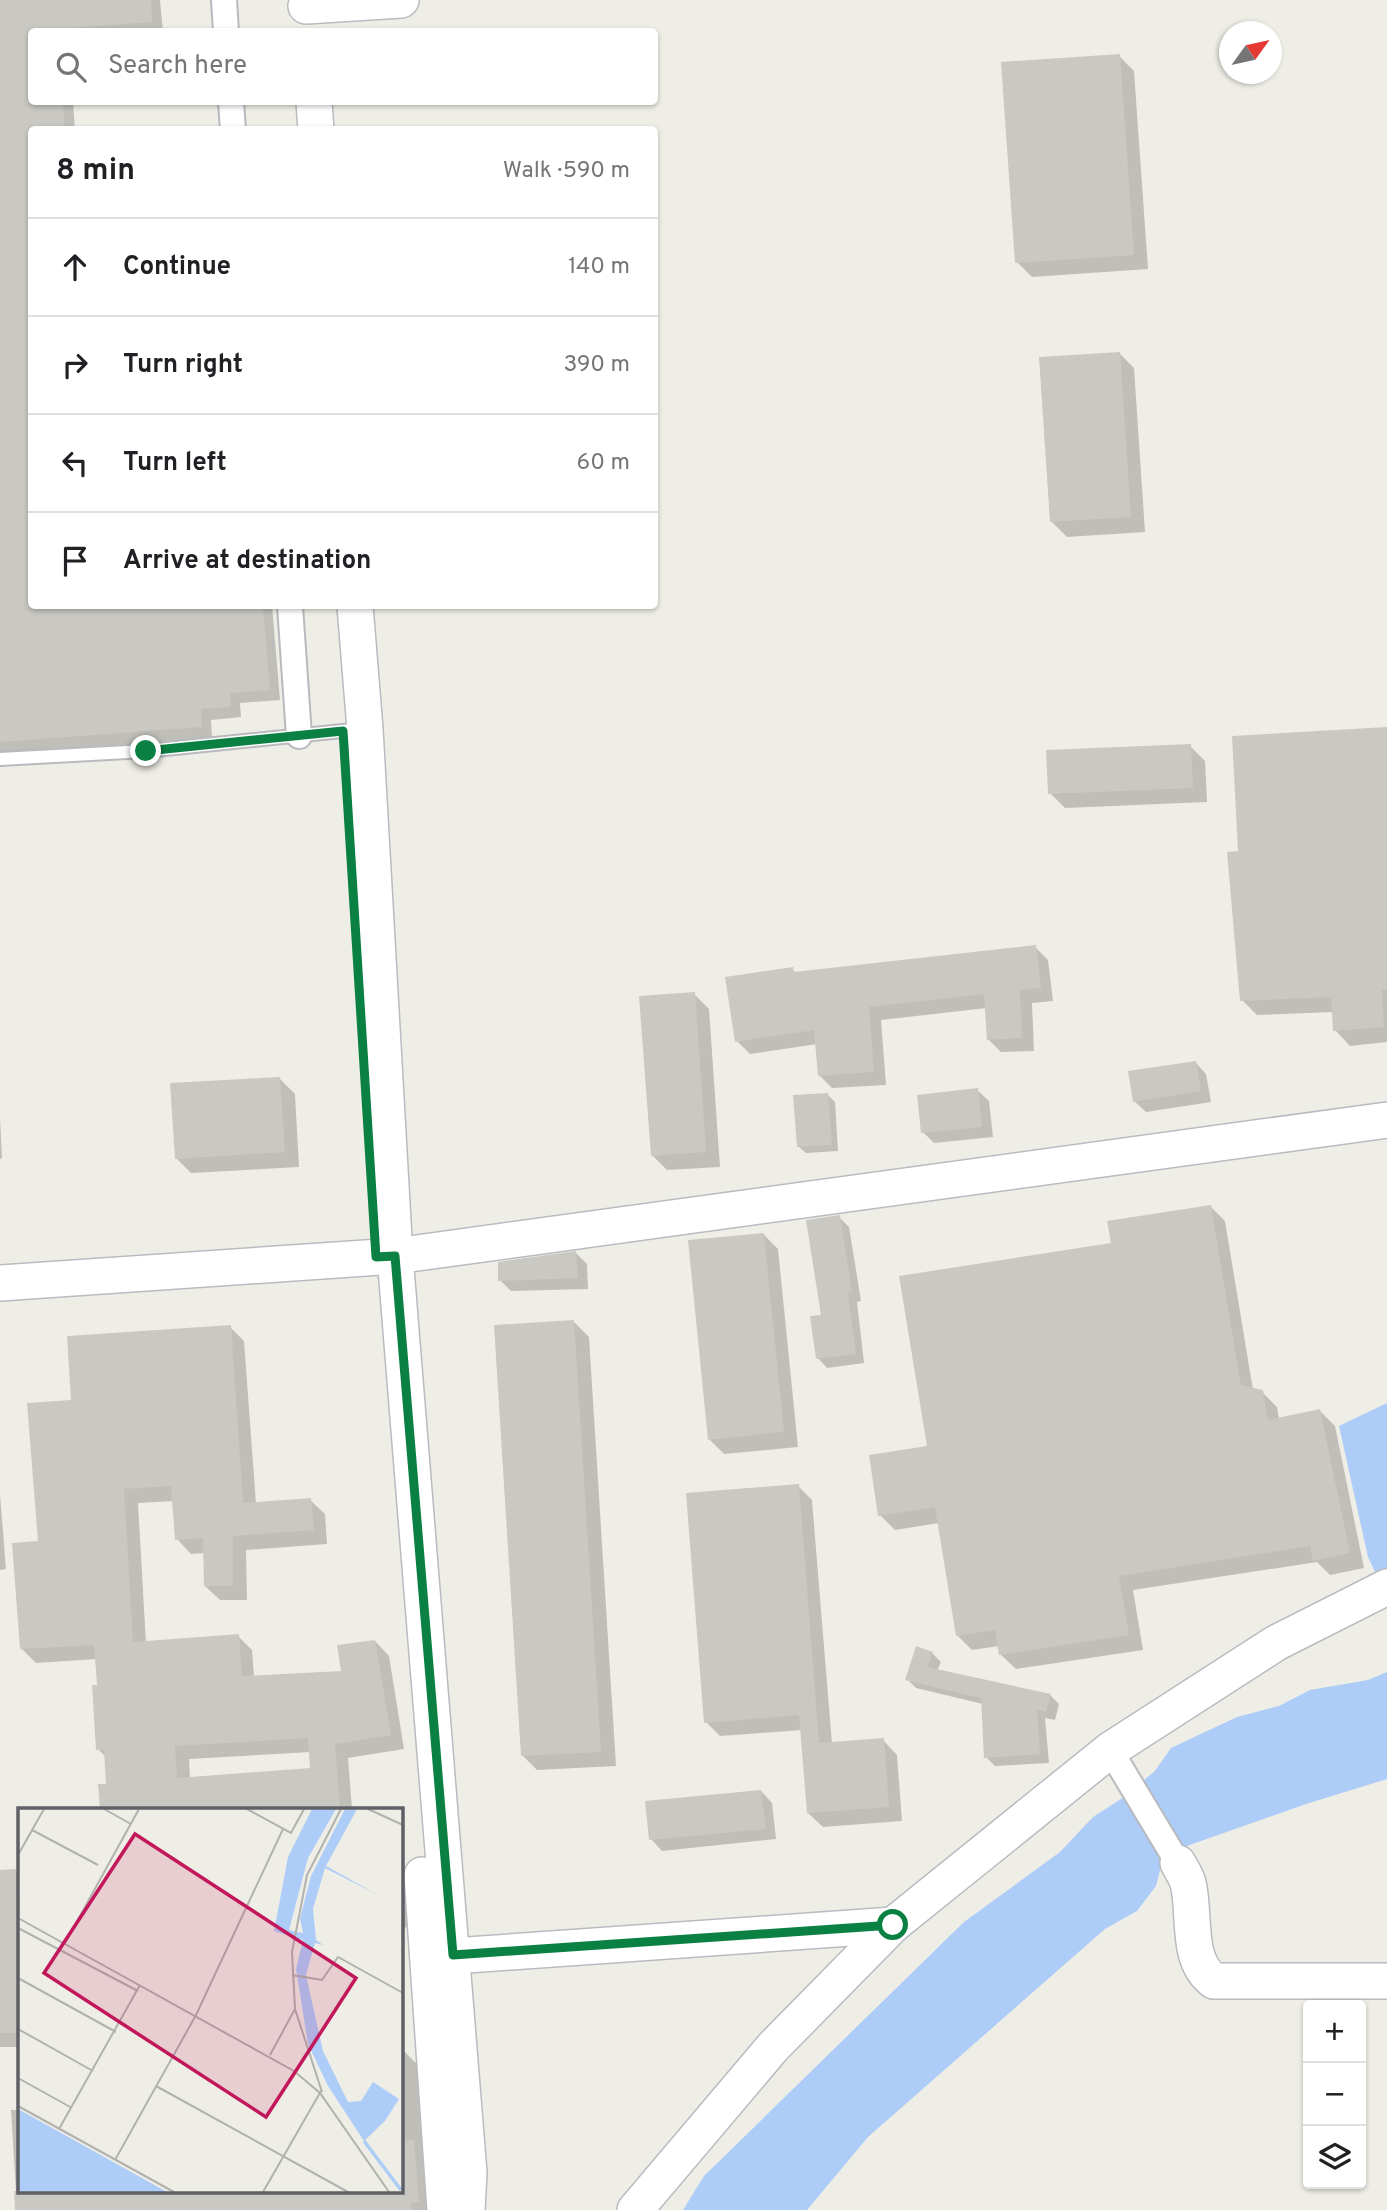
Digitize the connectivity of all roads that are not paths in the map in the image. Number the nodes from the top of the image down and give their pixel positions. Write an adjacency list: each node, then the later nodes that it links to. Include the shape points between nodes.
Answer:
1 (224, 0): 4 (street)
2 (401, 0): 3 (street)
3 (302, 14)
4 (226, 28)
5 (232, 105): 8 (street)
6 (301, 105): 9 (street)
7 (314, 105): 10 (street)
8 (233, 126)
9 (303, 126)
10 (316, 126)
11 (290, 609): 15 (street)
12 (335, 609): 14 (street)
13 (355, 609): 14 (street)
14 (354, 730): 15 (lane); 18 (street)
15 (299, 736): 16 (lane)
16 (0, 759)
17 (1387, 1120): 18 (street)
18 (386, 1257): 19 (street); 24 (street); 26 (street)
19 (0, 1283)
20 (1382, 1590): 21 (street, via 1276,1643)
21 (1119, 1763): 22 (street); 23 (street)
22 (1178, 1863): 25 (street, via 1188,1881 1196,1954 1203,1974 1214,1982)
23 (893, 1925): 24 (street); 28 (street, via 773,2047)
24 (453, 1955): 27 (street, via 469,2173)
25 (1387, 1981)
26 (445, 2210)
27 (467, 2210)
28 (635, 2210)

